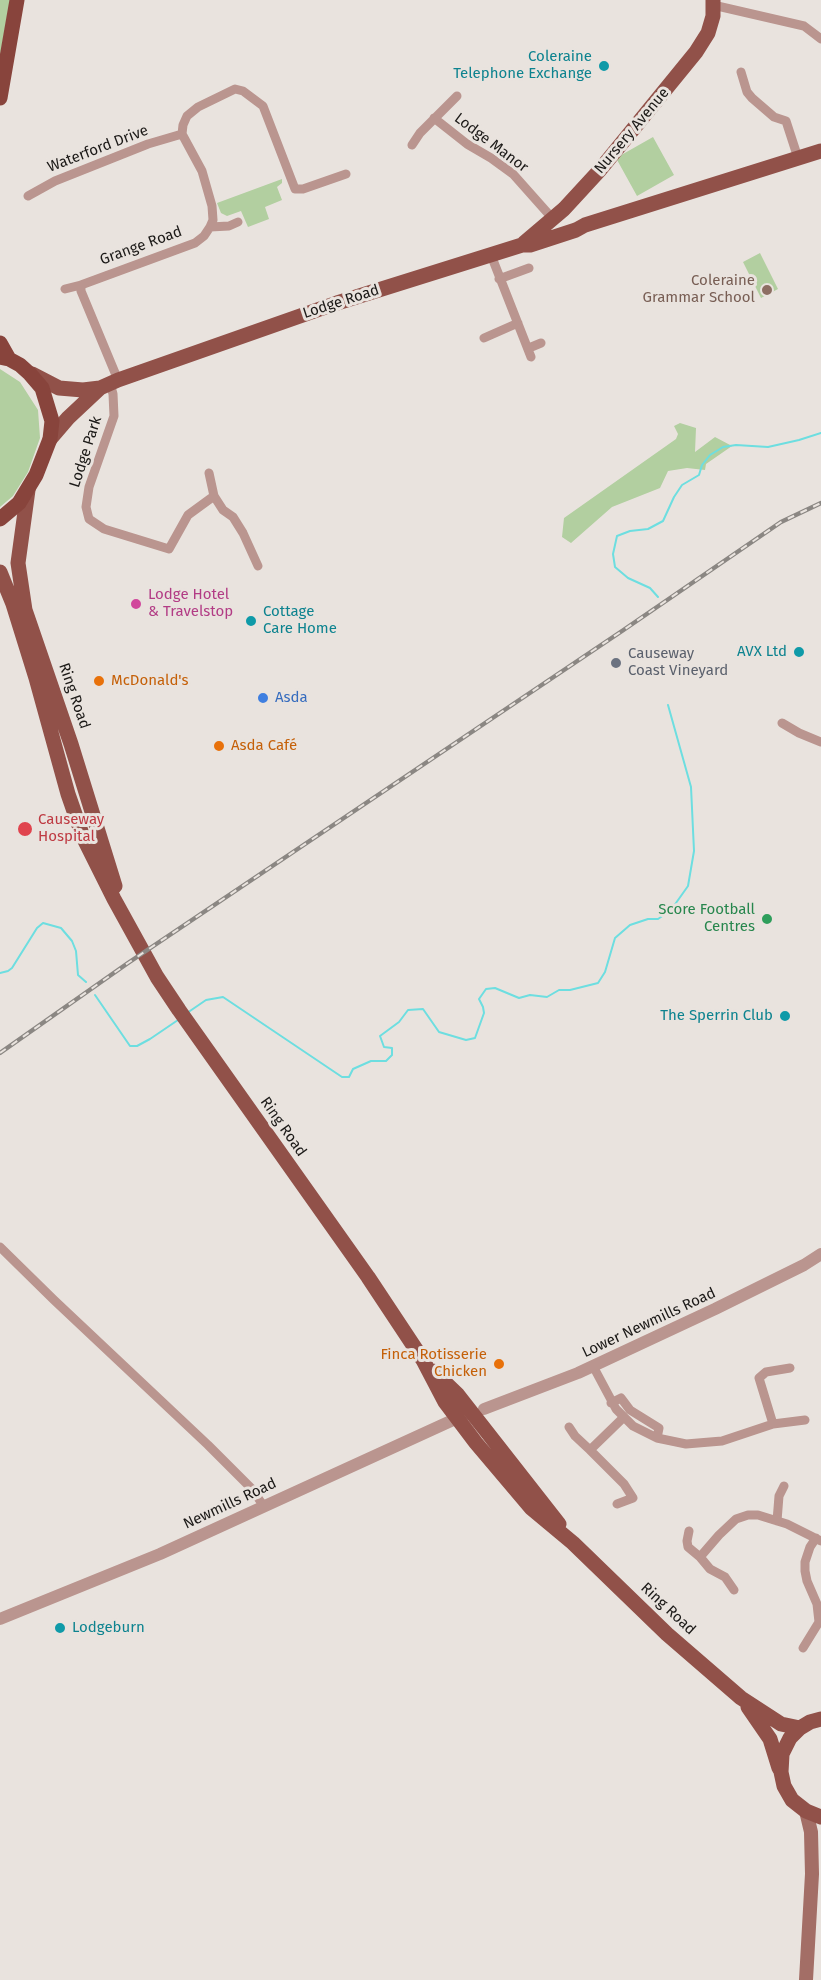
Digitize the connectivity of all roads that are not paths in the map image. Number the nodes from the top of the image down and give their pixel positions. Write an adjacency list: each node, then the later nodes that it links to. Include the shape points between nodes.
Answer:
1 (16, 0): 6 (highway)
2 (713, 2): 3 (street, via 804,26); 14 (main road, Nursery Avenue, via 708,33 696,52)
3 (821, 39)
4 (741, 72): 11 (street, via 752,98 774,117 786,121)
5 (457, 96): 7 (street)
6 (0, 98)
7 (434, 118): 9 (street); 14 (street, Lodge Manor, via 513,174)
8 (182, 134): 12 (street, via 187,116 235,89 263,106 291,191); 13 (street, Waterford Drive, via 65,177); 17 (street, via 212,206)
9 (412, 146)
10 (821, 151): 11 (main road, Lodge Road)
11 (798, 158): 16 (main road, Lodge Road)
12 (346, 174)
13 (28, 196)
14 (559, 214): 16 (main road, Lodge Road, via 562,226); 18 (main road, Nursery Avenue)
15 (238, 222): 17 (street)
16 (581, 225): 18 (main road, Lodge Road, via 540,242)
17 (210, 227): 22 (street, Grange Road, via 195,243)
18 (522, 244): 19 (main road, Lodge Road)
19 (491, 255): 21 (street); 30 (main road, Lodge Road, via 328,306)
20 (530, 268): 21 (street)
21 (500, 279): 24 (street)
22 (81, 285): 23 (street, Grange Road); 30 (street)
23 (65, 289)
24 (518, 323): 25 (street); 27 (street, via 530,352)
25 (484, 338)
26 (0, 343): 28 (highway)
27 (541, 343)
28 (5, 358): 29 (highway)
29 (30, 374): 30 (main road, Lodge Road, via 59,388 76,390); 31 (highway, via 48,401)
30 (110, 384): 31 (main road, Lodge Road, via 68,418); 34 (street, Lodge Park, via 114,416 89,487 89,519 96,526 169,549 189,515)
31 (50, 439): 33 (highway)
32 (209, 473): 34 (street)
33 (28, 490): 35 (highway); 42 (main road, Ring Road, via 18,563 25,610 72,744)
34 (214, 496): 36 (street, via 233,517)
35 (0, 519)
36 (258, 566)
37 (0, 572): 41 (main road, Ring Road, via 36,678 68,794)
38 (782, 723): 39 (street)
39 (821, 742)
40 (71, 775): 41 (main road)
41 (109, 891): 42 (main road, Ring Road)
42 (122, 910): 48 (main road, Ring Road, via 178,1010 368,1277 423,1360 445,1402)
43 (0, 1247): 57 (street, via 208,1444)
44 (821, 1254): 45 (street, Lower Newmills Road)
45 (593, 1366): 47 (street); 48 (street, Lower Newmills Road)
46 (790, 1368): 51 (street, via 766,1372 759,1378)
47 (611, 1403): 49 (street); 53 (street, via 621,1398 630,1410 659,1428)
48 (471, 1413): 57 (street, Newmills Road); 65 (main road, Ring Road, via 531,1508)
49 (624, 1417): 53 (street); 54 (street)
50 (805, 1420): 51 (street)
51 (773, 1424): 53 (street, via 722,1441 686,1444)
52 (569, 1426): 54 (street)
53 (657, 1438)
54 (590, 1450): 56 (street, via 633,1498)
55 (784, 1486): 58 (street)
56 (617, 1504)
57 (263, 1505): 63 (street, Newmills Road, via 160,1554)
58 (777, 1521): 60 (street); 61 (street, via 753,1515 736,1519)
59 (689, 1531): 61 (street, via 688,1547)
60 (818, 1539): 64 (street, via 810,1547 805,1571 819,1622)
61 (700, 1557): 62 (street)
62 (735, 1590)
63 (0, 1619)
64 (803, 1648)
65 (741, 1698): 67 (main road, Ring Road, via 781,1724); 68 (main road, Ring Road, via 770,1739)
66 (821, 1719): 67 (main road)
67 (800, 1728): 68 (main road, via 782,1754)
68 (781, 1772): 69 (main road, Ring Road, via 792,1800)
69 (806, 1811): 70 (main road); 72 (main road)
70 (821, 1817)
71 (821, 1847): 72 (main road)
72 (812, 1874): 73 (main road)
73 (806, 1980)

